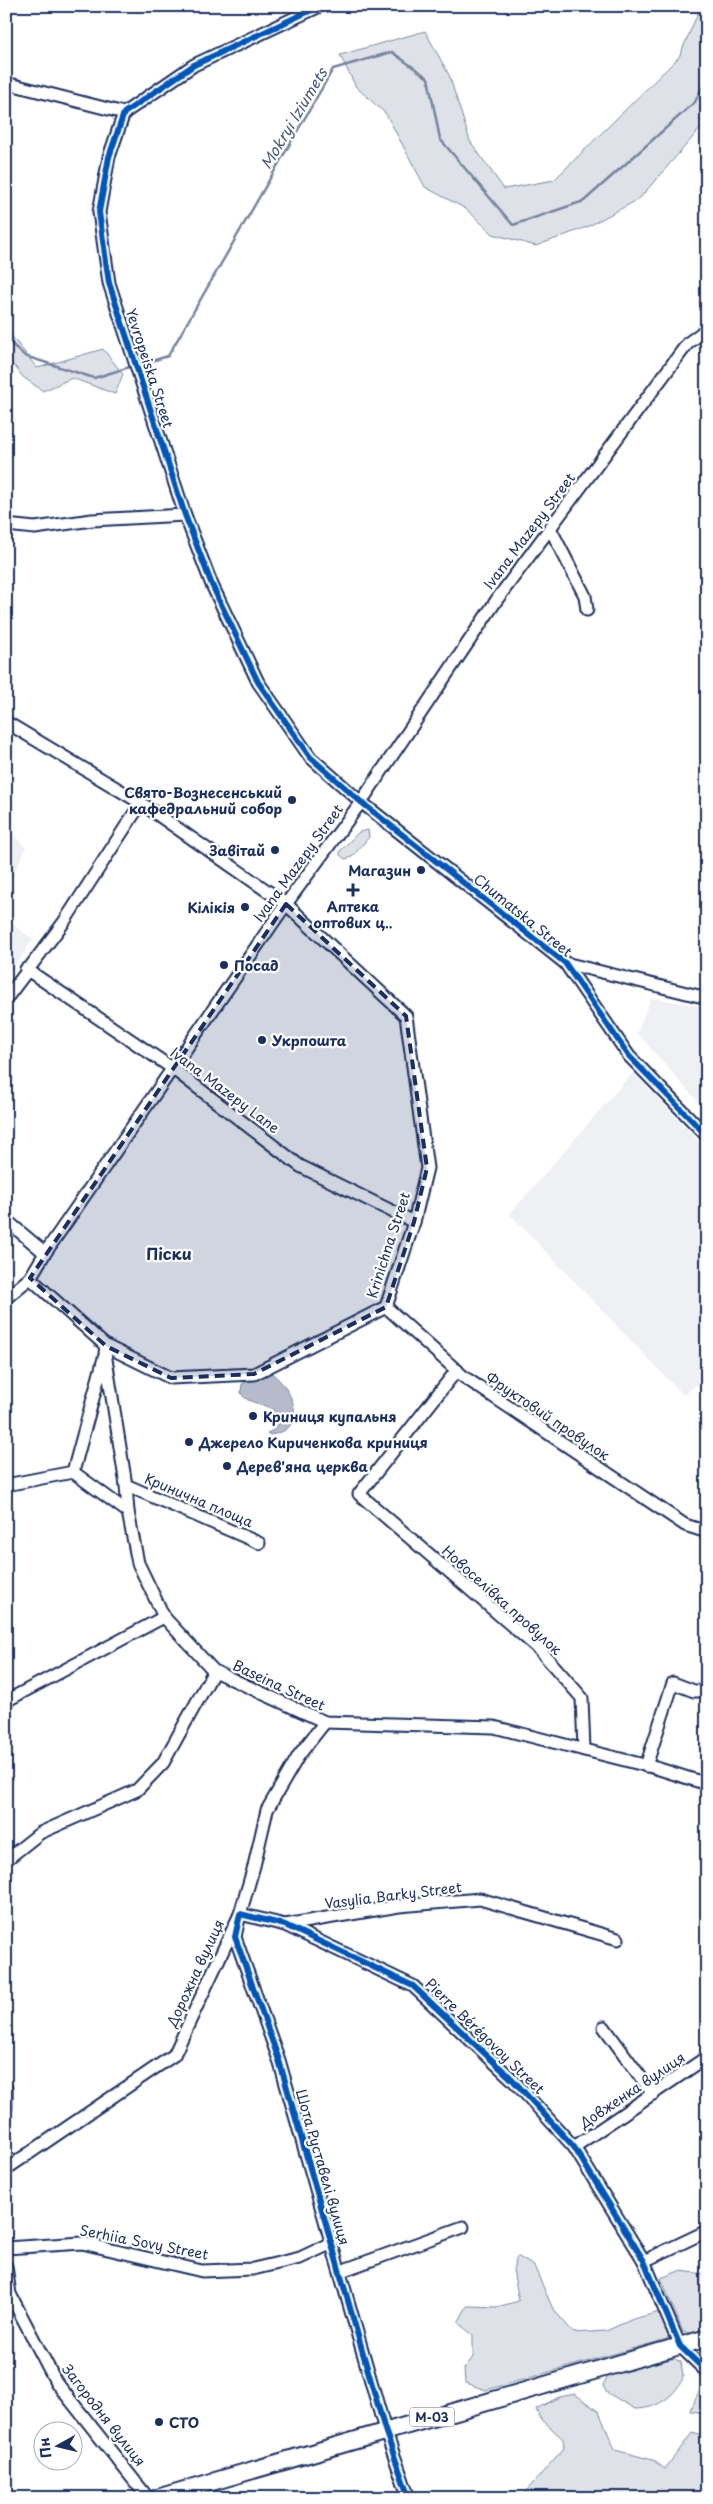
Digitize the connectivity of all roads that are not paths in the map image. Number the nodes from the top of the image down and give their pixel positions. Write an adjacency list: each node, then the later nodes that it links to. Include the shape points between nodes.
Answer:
1 (320, 6): 3 (street, via 194,64)
2 (6, 83): 3 (street)
3 (124, 113): 5 (street, Yevropeiska Street, via 109,157 99,212 109,283)
4 (707, 329): 7 (street, Ivana Mazepy Street, via 688,343)
5 (185, 515): 6 (street, via 92,520 35,528); 10 (street, Yevropeiska Street, via 212,585 258,682 310,757)
6 (6, 525)
7 (550, 528): 8 (street, via 585,596); 10 (street, Ivana Mazepy Street, via 498,598)
8 (587, 610)
9 (6, 722): 11 (street, Krinichna Street)
10 (361, 802): 12 (street, Ivana Mazepy Street); 13 (street, Chumatska Street)
11 (142, 803): 12 (street, Krinichna Street); 14 (street, via 64,922)
12 (286, 904): 17 (street, Ivana Mazepy Street); 20 (street, Krinichna Street, via 406,1016 427,1168)
13 (565, 963): 16 (street); 18 (street, Chumatska Street, via 629,1056)
14 (26, 970): 15 (street); 17 (street, Ivana Mazepy Lane)
15 (6, 998)
16 (707, 998)
17 (172, 1068): 20 (street, Ivana Mazepy Lane, via 300,1166); 21 (street, Ivana Mazepy Street)
18 (707, 1136)
19 (6, 1220): 21 (street)
20 (414, 1222): 24 (street, Krinichna Street)
21 (45, 1253): 22 (street, Ivana Mazepy Street)
22 (30, 1278): 23 (street, Ivana Mazepy Street); 25 (street, Krinichna Street)
23 (6, 1298)
24 (386, 1307): 25 (street, Krinichna Street, via 254,1374 171,1378); 26 (street, Фруктовий провулок)
25 (106, 1350): 27 (street); 29 (street, Кринична площа)
26 (457, 1370): 31 (street, Фруктовий провулок, via 464,1378 686,1525); 38 (street, Новоселівка провулок, via 359,1494 539,1649 582,1698)
27 (73, 1472): 28 (street); 30 (street)
28 (6, 1485)
29 (126, 1485): 30 (street, Кринична площа); 32 (street, Кринична площа)
30 (128, 1512): 33 (street, Baseina Street, via 138,1562)
31 (707, 1532)
32 (260, 1543)
33 (164, 1617): 34 (street, Baseina Street); 36 (street)
34 (214, 1671): 37 (street, Baseina Street); 41 (street, via 163,1763 137,1790 40,1833)
35 (707, 1691): 39 (street, via 694,1691 673,1684)
36 (6, 1701)
37 (325, 1722): 38 (street, Baseina Street, via 494,1727); 42 (street, Дорожна вулиця, via 299,1755 267,1810)
38 (584, 1750): 39 (street, Baseina Street)
39 (646, 1766): 40 (street, Baseina Street)
40 (707, 1784)
41 (6, 1860)
42 (240, 1914): 43 (street, Pierre Bérégovoy Street); 51 (street, Дорожна вулиця, via 174,2054); 54 (street, Шота Руставелі вулиця, via 235,1937 278,2060)
43 (285, 1924): 44 (street, Vasylia Barky Street, via 399,1906 480,1899); 50 (street, Pierre Bérégovoy Street, via 413,1986 512,2079)
44 (618, 1940)
45 (604, 2027): 48 (street)
46 (707, 2058): 48 (street, Довженка вулиця)
47 (6, 2088): 49 (street)
48 (653, 2094): 50 (street, Довженка вулиця)
49 (6, 2108)
50 (574, 2147): 56 (street, Pierre Bérégovoy Street)
51 (6, 2169)
52 (463, 2227): 58 (street)
53 (707, 2232): 56 (street)
54 (332, 2243): 55 (street, Serhiia Sovy Street, via 300,2258 253,2270 202,2270 82,2243); 58 (street, Шота Руставелі вулиця)
55 (6, 2248)
56 (644, 2261): 60 (street, Pierre Bérégovoy Street)
57 (6, 2266): 63 (street, Загородня вулиця, via 10,2294 56,2382)
58 (341, 2271): 62 (street, Шота Руставелі вулиця)
59 (707, 2338): 60 (highway, М-03)
60 (680, 2346): 61 (street, Pierre Bérégovoy Street); 62 (highway, М-03)
61 (707, 2372)
62 (385, 2430): 64 (highway, М-03); 65 (street, Шота Руставелі вулиця)
63 (148, 2498)
64 (157, 2498)
65 (409, 2498)

